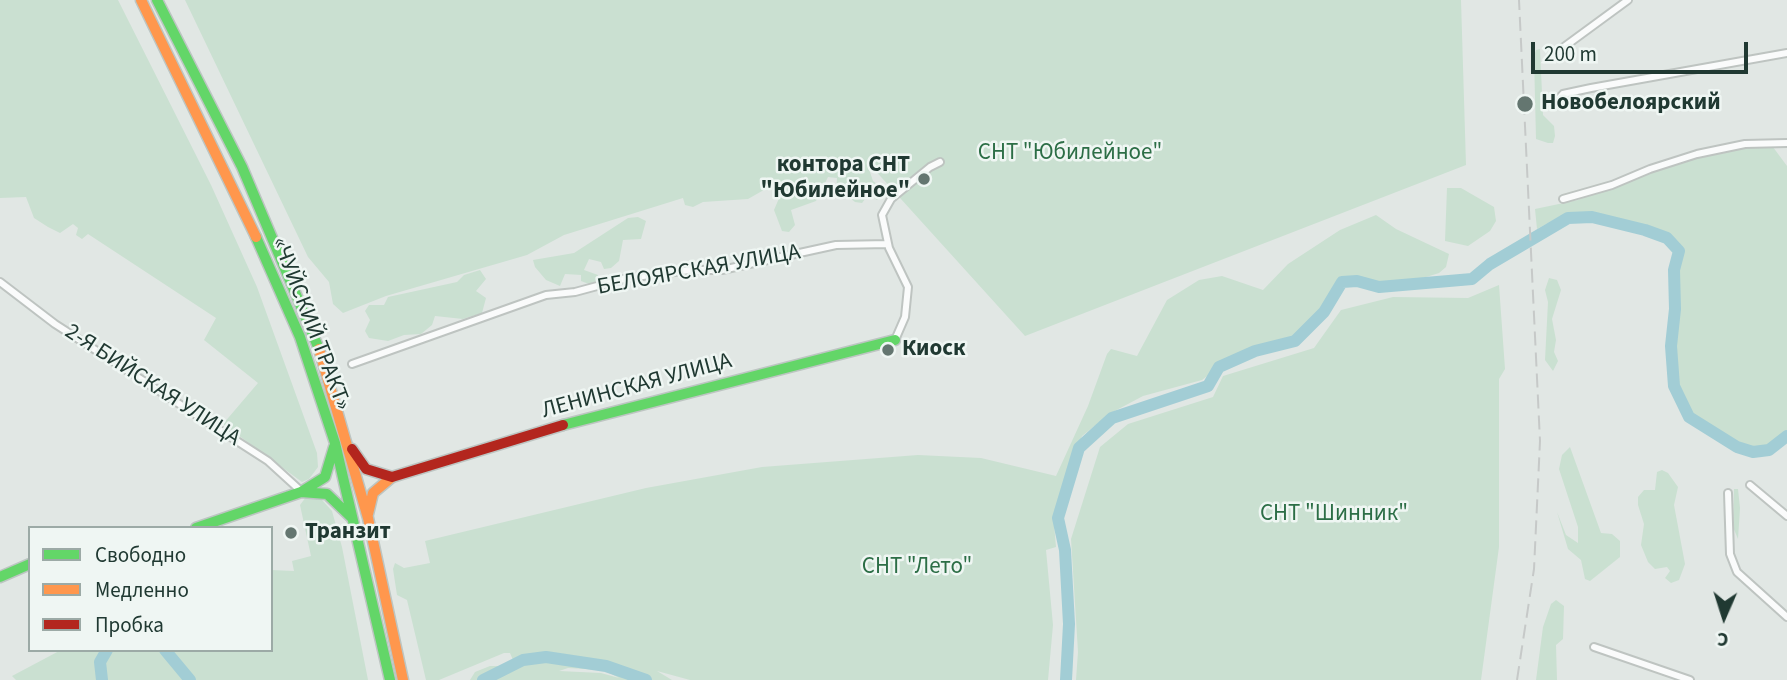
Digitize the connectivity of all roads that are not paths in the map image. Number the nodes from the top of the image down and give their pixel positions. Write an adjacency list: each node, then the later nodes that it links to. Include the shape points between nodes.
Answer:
1 (141, 0): 14 (main road, «ЧУЙСКИЙ ТРАКТ», via 278,286)
2 (157, 0): 15 (main road, «ЧУЙСКИЙ ТРАКТ», via 242,167 315,334)
3 (1628, 0): 5 (street)
4 (1787, 53): 6 (street, via 1563,94)
5 (1553, 55)
6 (1553, 105)
7 (1787, 143): 9 (street, via 1745,144 1698,154)
8 (940, 162): 10 (street, via 891,199 882,215)
9 (1563, 199)
10 (888, 244): 12 (street, via 908,287 905,317); 13 (street, БЕЛОЯРСКАЯ УЛИЦА, via 836,245 722,270 627,278 546,295)
11 (0, 282): 18 (street, 2-Я БИЙСКАЯ УЛИЦА, via 55,324 268,461)
12 (895, 340): 16 (main road, ЛЕНИНСКАЯ УЛИЦА, via 570,423)
13 (352, 364)
14 (335, 443): 18 (main road, via 325,477); 21 (main road, «ЧУЙСКИЙ ТРАКТ»)
15 (348, 443): 16 (main road, via 366,470); 22 (main road, «ЧУЙСКИЙ ТРАКТ»)
16 (391, 477): 22 (main road, via 373,493)
17 (1750, 485): 20 (street)
18 (302, 492): 21 (main road, via 327,494); 23 (main road)
19 (1728, 493): 26 (street, via 1730,554 1737,572)
20 (1787, 516)
21 (352, 518): 29 (main road, «ЧУЙСКИЙ ТРАКТ»)
22 (368, 518): 28 (main road, «ЧУЙСКИЙ ТРАКТ»)
23 (201, 526)
24 (28, 565): 25 (main road)
25 (0, 577)
26 (1787, 617)
27 (1594, 647): 30 (street)
28 (402, 677)
29 (390, 678)
30 (1690, 680)

